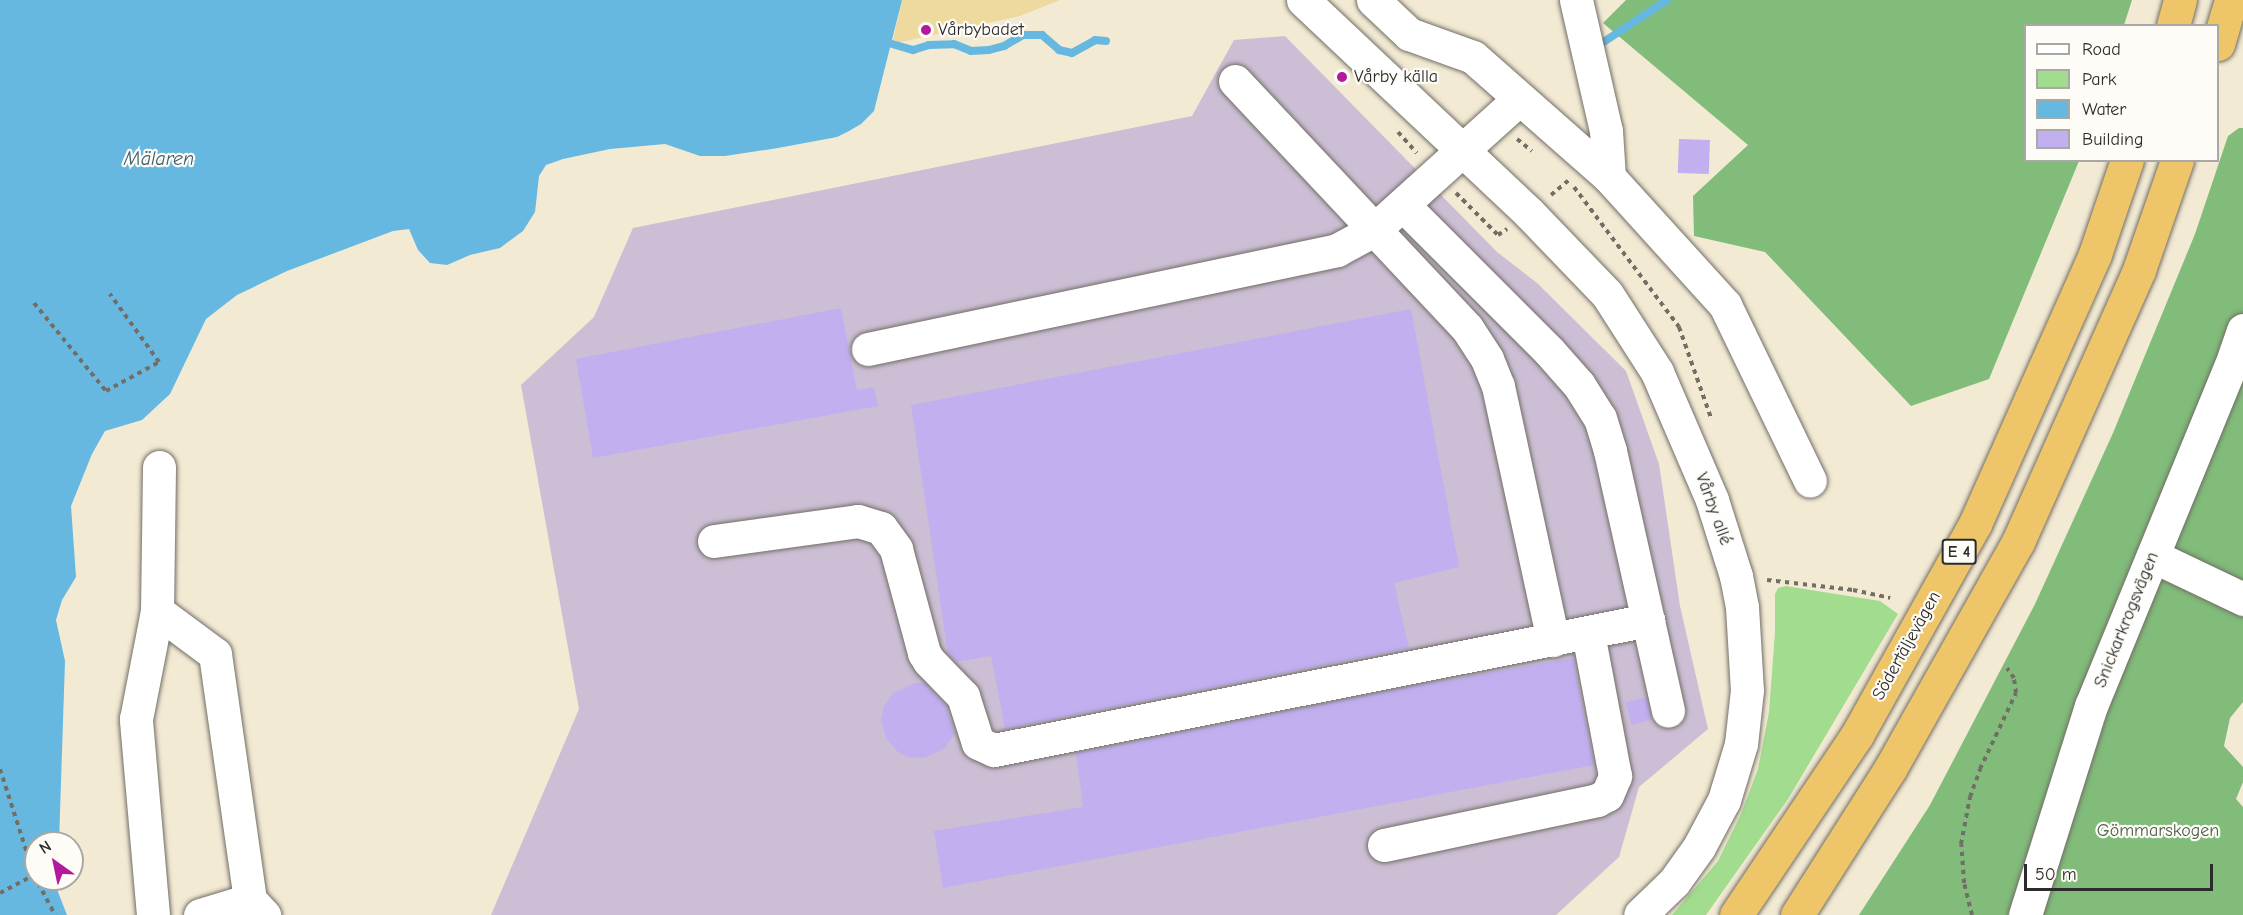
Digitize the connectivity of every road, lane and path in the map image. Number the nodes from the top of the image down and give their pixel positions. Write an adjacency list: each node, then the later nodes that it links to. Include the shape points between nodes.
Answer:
1 (1303, 0): 10 (street, Vårby allé)
2 (1373, 0): 9 (street, via 1409,34 1473,57)
3 (1576, 0): 13 (street, via 1606,131)
4 (2180, 0): 6 (highway)
5 (2231, 0): 7 (highway)
6 (2174, 24)
7 (2219, 38)
8 (1235, 81): 15 (street)
9 (1518, 100): 10 (street); 13 (street)
10 (1464, 150): 14 (street); 43 (street, Vårby allé, via 1606,294 1657,372 1712,500 1736,576 1745,637 1747,690 1741,744 1733,773 1724,800 1688,864)
11 (2126, 162): 44 (highway, Södertäljevägen / E 4, via 2095,254 1975,524 1857,735)
12 (2176, 162): 45 (highway, E 4, via 2139,270 2018,542 1890,769)
13 (1609, 177): 21 (street, via 1725,305)
14 (1403, 205): 15 (street); 28 (street, via 1549,351 1589,399 1600,418 1610,451)
15 (1374, 230): 19 (street, via 1337,250); 30 (street, via 1467,328 1487,359 1498,386)
16 (110, 294): 17 (path, via 159,362 106,392)
17 (34, 303)
18 (2243, 330): 23 (street, Snickarkrogsvägen)
19 (868, 349)
20 (159, 466): 27 (street)
21 (1810, 481)
22 (714, 541): 30 (street, via 858,521 881,528 896,549 924,653 963,696 975,738 988,749)
23 (2153, 556): 26 (street); 47 (street, Snickarkrogsvägen, via 2091,706)
24 (1767, 580): 25 (path)
25 (1890, 598)
26 (2243, 599)
27 (157, 611): 39 (street, via 215,654); 41 (street, via 136,719)
28 (1648, 620): 29 (street); 32 (street)
29 (1588, 633): 30 (street); 35 (street, via 1615,776 1607,795)
30 (1553, 640)
31 (2007, 668): 46 (path, via 2014,678 2016,693 1980,769 1963,833 1961,865)
32 (1668, 711)
33 (0, 769): 34 (path)
34 (24, 844)
35 (1384, 846)
36 (24, 880): 38 (path)
37 (43, 891): 40 (path)
38 (0, 893)
39 (257, 907): 42 (street)
40 (56, 915)
41 (153, 915)
42 (200, 915)
43 (1640, 915)
44 (1736, 915)
45 (1797, 915)
46 (1972, 915)
47 (2025, 915)

